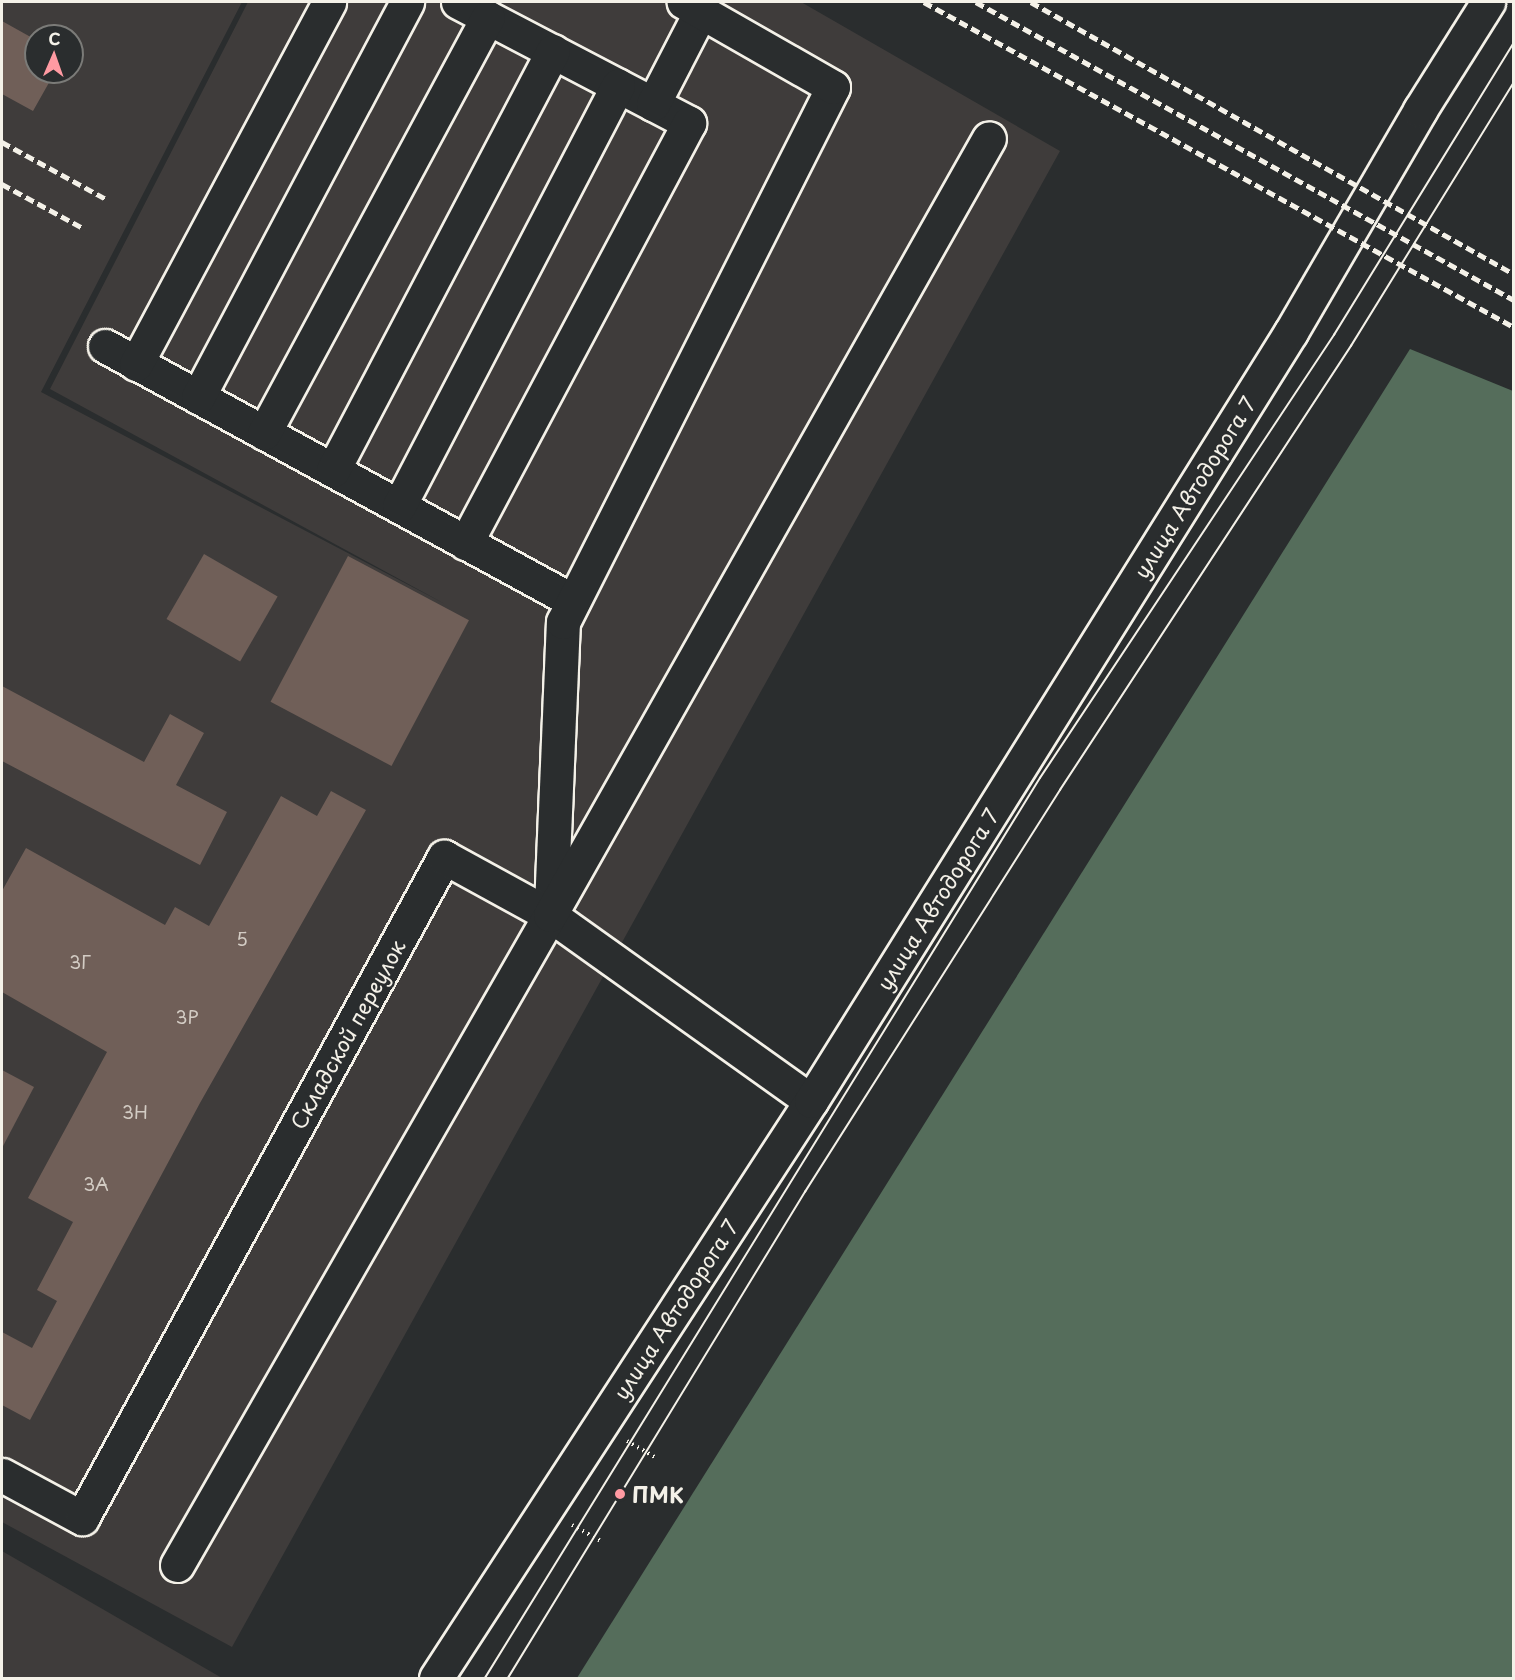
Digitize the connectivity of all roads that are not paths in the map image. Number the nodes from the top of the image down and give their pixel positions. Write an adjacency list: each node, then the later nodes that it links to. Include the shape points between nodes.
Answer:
1 (329, 2): 12 (street)
2 (406, 2): 13 (street)
3 (458, 2): 6 (street)
4 (1488, 2): 20 (street, улица Автодорога 7, via 1420,110 1291,332)
5 (692, 6): 9 (street); 18 (street, via 833,87)
6 (488, 17): 7 (street); 14 (street)
7 (553, 51): 8 (street); 15 (street)
8 (618, 86): 9 (street); 16 (street)
9 (653, 104): 17 (street, via 689,123)
10 (989, 138): 19 (street)
11 (105, 346): 12 (street)
12 (136, 364): 13 (street)
13 (198, 397): 14 (street)
14 (264, 433): 15 (street)
15 (333, 470): 16 (street)
16 (399, 506): 17 (street)
17 (466, 543): 18 (street)
18 (573, 601): 19 (street, via 563,622)
19 (550, 915): 20 (street, Складской переулок); 21 (street, Складской переулок, via 444,857 82,1518); 22 (street)
20 (811, 1101): 23 (street, улица Автодорога 7)
21 (2, 1475)
22 (177, 1565)
23 (436, 1678)

